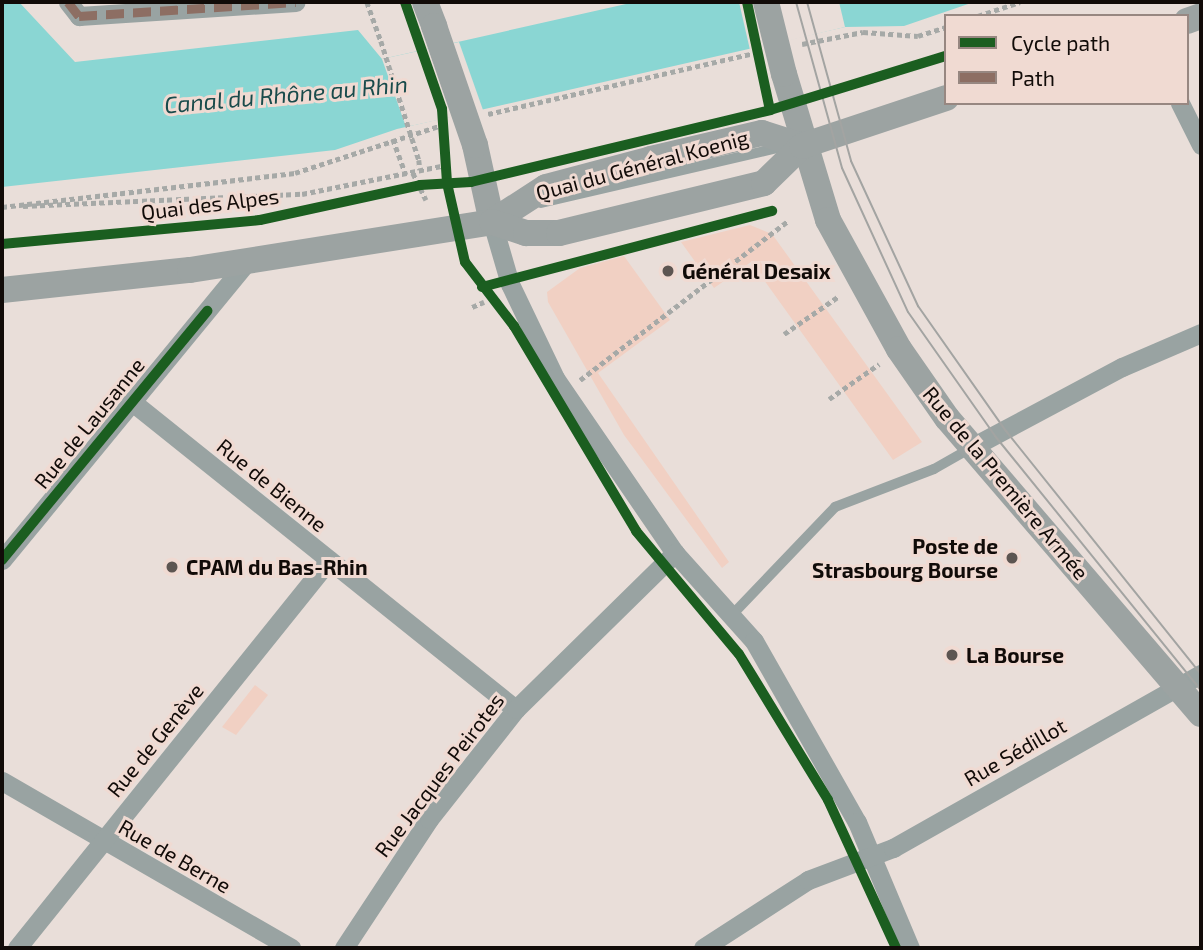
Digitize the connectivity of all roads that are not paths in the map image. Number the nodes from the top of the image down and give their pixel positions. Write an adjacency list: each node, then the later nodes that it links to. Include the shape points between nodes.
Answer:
1 (68, 2): 2 (street, via 79,16)
2 (296, 2)
3 (766, 2): 8 (main road, Rue de la Première Armée, bridge, via 780,75)
4 (429, 14): 9 (main road, bridge, via 475,145)
5 (944, 99): 8 (main road)
6 (1181, 105): 7 (street)
7 (1201, 145)
8 (802, 146): 9 (main road, Quai du Général Koenig, via 762,134 651,159 546,187); 9 (main road, Quai du Général Koenig, via 765,183 559,233 526,233); 14 (main road, Rue de la Première Armée, via 850,268 926,390)
9 (492, 222): 10 (main road, Quai du Général Koenig); 15 (street, via 508,278 586,429)
10 (248, 261): 11 (main road, Quai du Général Koenig); 13 (street, Rue de Lausanne)
11 (2, 290)
12 (1201, 333): 14 (street, via 1122,367)
13 (131, 401): 16 (street, Rue de Lausanne); 17 (street, Rue de Bienne)
14 (972, 447): 18 (lane, via 934,470 835,507); 19 (main road, Rue de la Première Armée)
15 (675, 553): 18 (street); 20 (street, Rue Jacques Peirotes)
16 (2, 560)
17 (329, 560): 20 (street, Rue de Bienne); 23 (street, Rue de Genève)
18 (732, 616): 24 (street, via 754,641)
19 (1190, 680): 21 (main road, Rue de la Première Armée); 24 (street, Rue Sédillot)
20 (516, 709): 27 (street, Rue Jacques Peirotes, via 429,818)
21 (1201, 714)
22 (2, 781): 23 (street, Rue de Berne)
23 (103, 842): 25 (street, Rue de Genève); 26 (street, Rue de Berne)
24 (874, 857): 28 (street, Rue Sédillot, via 808,880); 29 (street)
25 (17, 948)
26 (291, 948)
27 (344, 948)
28 (703, 948)
29 (910, 948)

